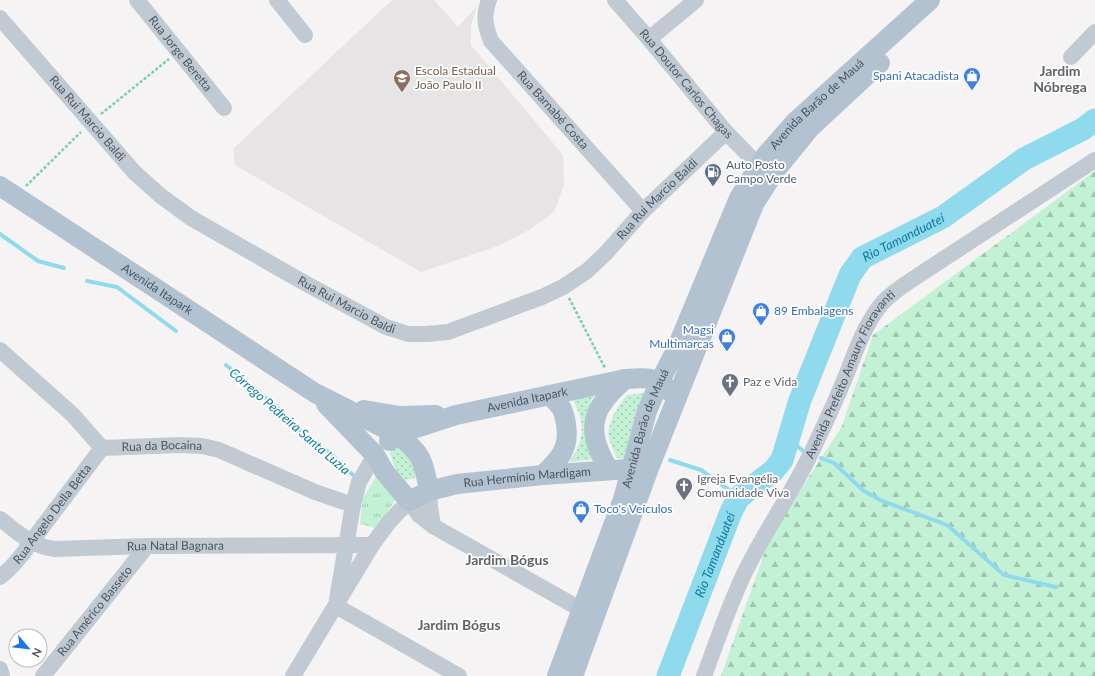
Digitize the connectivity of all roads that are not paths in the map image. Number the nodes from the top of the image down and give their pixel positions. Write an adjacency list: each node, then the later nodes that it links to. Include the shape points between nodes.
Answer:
1 (137, 0): 13 (street, Rua Jorge Beretta)
2 (277, 0): 10 (street)
3 (489, 0): 18 (street, Rua Barnabé Costa, via 484,18 491,41)
4 (615, 0): 11 (street, Rua Doutor Carlos Chagas)
5 (696, 0): 11 (street)
6 (930, 0): 16 (main road, Avenida Barão de Mauá, via 794,123)
7 (947, 0): 27 (main road, Avenida Barão de Mauá, via 810,128 775,171 754,204)
8 (0, 18): 18 (street, Rua Rui Marcio Baldi, via 90,124 135,173 161,196 191,218 303,282 386,327 408,334 448,332 564,287 587,271 606,253)
9 (1095, 32): 12 (street)
10 (305, 35)
11 (649, 39): 14 (street, Rua Doutor Carlos Chagas)
12 (1071, 57)
13 (224, 108)
14 (726, 132): 16 (street, Rua Doutor Carlos Chagas); 18 (street, Rua Rui Marcio Baldi)
15 (1095, 160): 54 (street, Avenida Prefeito Amaury Fioravanti, via 919,275 880,305 856,347 812,452 736,592)
16 (759, 166): 21 (main road, Avenida Barão de Mauá, via 739,198)
17 (8, 191): 22 (main road, Avenida Itapark)
18 (643, 211)
19 (0, 350): 28 (street, via 72,415)
20 (618, 381): 21 (main road, Avenida Itapark, via 644,378); 23 (main road, Avenida Itapark); 31 (main road, via 596,413 594,429 600,456)
21 (660, 382): 27 (main road, via 666,386 670,398); 30 (main road, Avenida Barão de Mauá, via 647,411)
22 (315, 393): 24 (main road, Avenida Itapark); 29 (main road, Avenida Itapark)
23 (549, 395): 25 (main road, Avenida Itapark); 32 (main road, via 560,406 568,432 566,448)
24 (339, 404): 25 (main road, via 400,416); 26 (main road, Avenida Itapark)
25 (456, 415): 26 (main road, Avenida Itapark)
26 (398, 435): 29 (main road, Avenida Itapark); 33 (main road, Avenida Itapark, via 418,453 425,466)
27 (663, 435): 30 (main road, Avenida Barão de Mauá)
28 (102, 448): 35 (street, Rua da Bocaina, via 202,446 219,450 315,492); 38 (street, Rua Angelo Della Betta)
29 (375, 455): 34 (main road, Avenida Itapark, via 384,471); 35 (street, via 359,482)
30 (641, 468): 31 (main road, Rua Hermínio Mardigam); 46 (main road, Avenida Barão de Mauá, via 623,500); 53 (main road, Avenida Barão de Mauá)
31 (609, 470): 32 (main road, Rua Hermínio Mardigam)
32 (544, 475): 33 (main road, Rua Hermínio Mardigam, via 457,484)
33 (429, 491): 34 (main road, Rua Hermínio Mardigam); 37 (street)
34 (409, 501): 37 (street, via 419,515); 40 (street)
35 (352, 505): 42 (street)
36 (2, 522): 38 (street, Rua Natal Bagnara)
37 (433, 526): 46 (street)
38 (31, 542): 41 (street, Rua Natal Bagnara, via 44,548 55,549); 44 (street, Rua Angelo Della Betta, via 12,568)
39 (320, 545): 41 (street, Rua Natal Bagnara); 42 (street, Rua Natal Bagnara); 43 (street)
40 (372, 545): 42 (street, Rua Natal Bagnara); 45 (street)
41 (147, 546): 49 (street, Rua Américo Basseto)
42 (345, 546): 43 (street)
43 (340, 573): 45 (street)
44 (0, 577)
45 (336, 606): 50 (street); 51 (street)
46 (582, 610): 52 (main road, Avenida Barão de Mauá)
47 (0, 670): 48 (street)
48 (2, 676)
49 (43, 676)
50 (293, 676)
51 (459, 676)
52 (557, 676)
53 (573, 676)
54 (704, 676)

